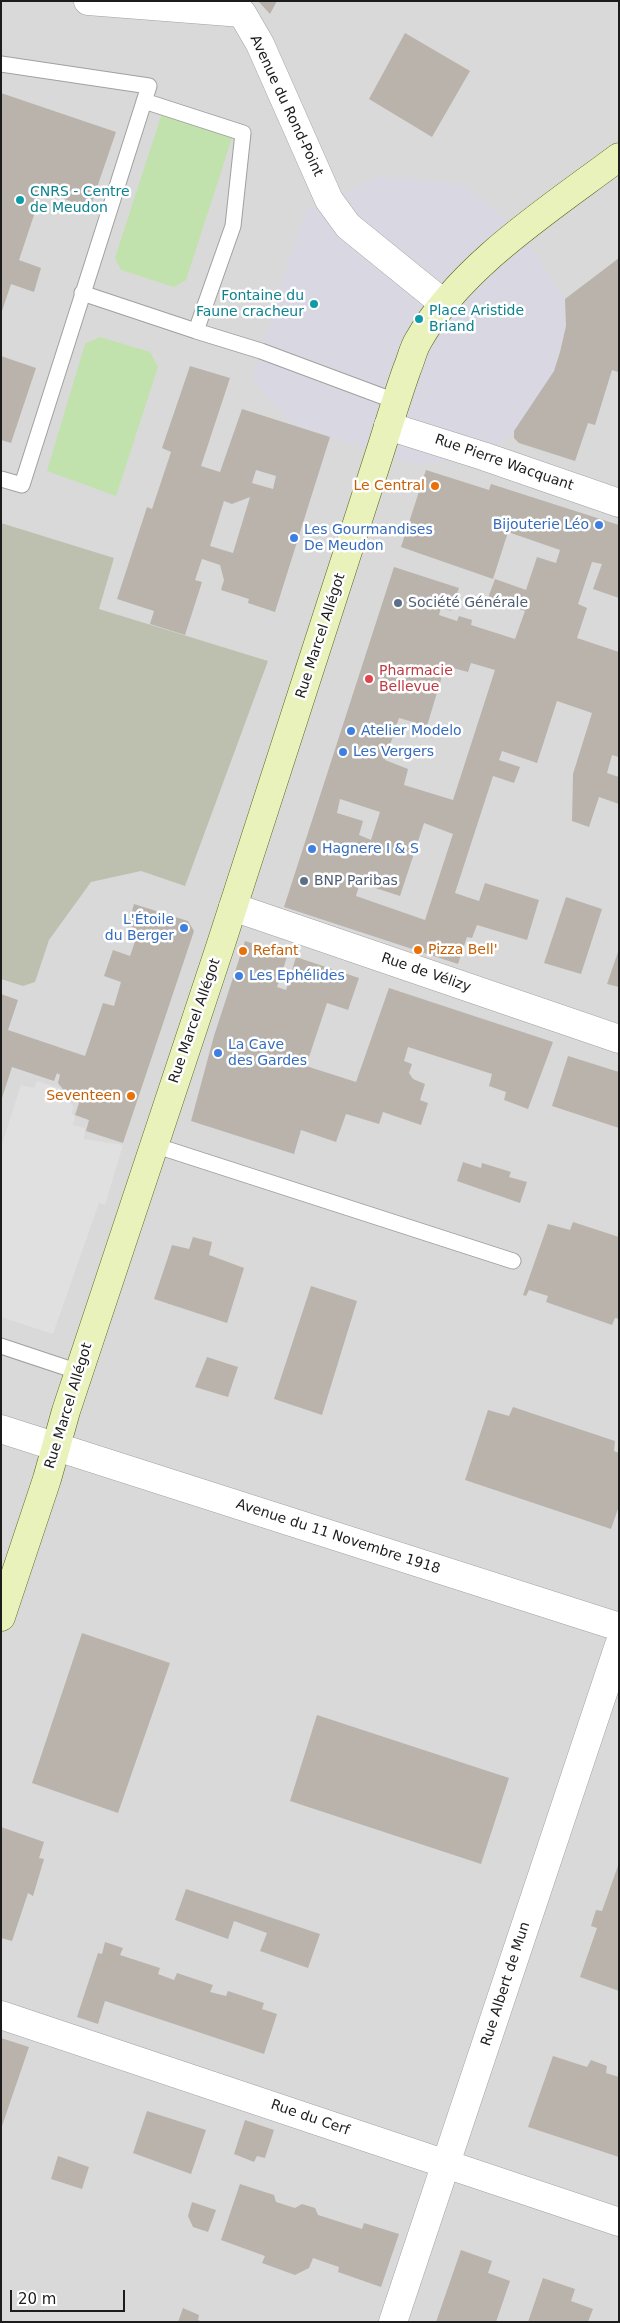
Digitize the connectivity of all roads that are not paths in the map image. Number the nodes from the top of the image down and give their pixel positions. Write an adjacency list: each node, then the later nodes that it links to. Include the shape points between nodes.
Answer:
1 (88, 1): 2 (street, Avenue du Rond-Point)
2 (237, 7): 7 (street, Avenue du Rond-Point, via 260,44 329,200 348,226)
3 (1, 64): 4 (lane, via 148,86)
4 (144, 101): 6 (lane); 8 (lane, via 243,133 232,226)
5 (619, 158): 7 (main road, Rue Marcel Allégot, via 521,231)
6 (82, 293): 8 (lane); 10 (lane, via 22,484)
7 (443, 303): 9 (main road, Rue Marcel Allégot, via 417,342)
8 (196, 331): 9 (lane, via 262,351)
9 (392, 414): 11 (street, Rue Pierre Wacquant, via 483,456); 12 (main road, Rue Marcel Allégot)
10 (1, 479)
11 (619, 503)
12 (233, 907): 13 (street, Rue de Vélizy); 14 (main road, Rue Marcel Allégot)
13 (619, 1039)
14 (154, 1146): 15 (lane); 17 (main road, Rue Marcel Allégot)
15 (513, 1261)
16 (1, 1346): 17 (lane)
17 (79, 1372): 19 (main road, Rue Marcel Allégot)
18 (1, 1429): 19 (street, Avenue du 11 Novembre 1918)
19 (56, 1447): 20 (main road, Rue Marcel Allégot); 21 (street, Avenue du 11 Novembre 1918)
20 (1, 1617)
21 (619, 1627)
22 (616, 1661): 24 (street, Rue Albert de Mun)
23 (1, 2015): 24 (street, Rue du Cerf)
24 (445, 2164): 25 (street, Rue du Cerf); 26 (street, Rue Albert de Mun)
25 (619, 2222)
26 (393, 2322)

